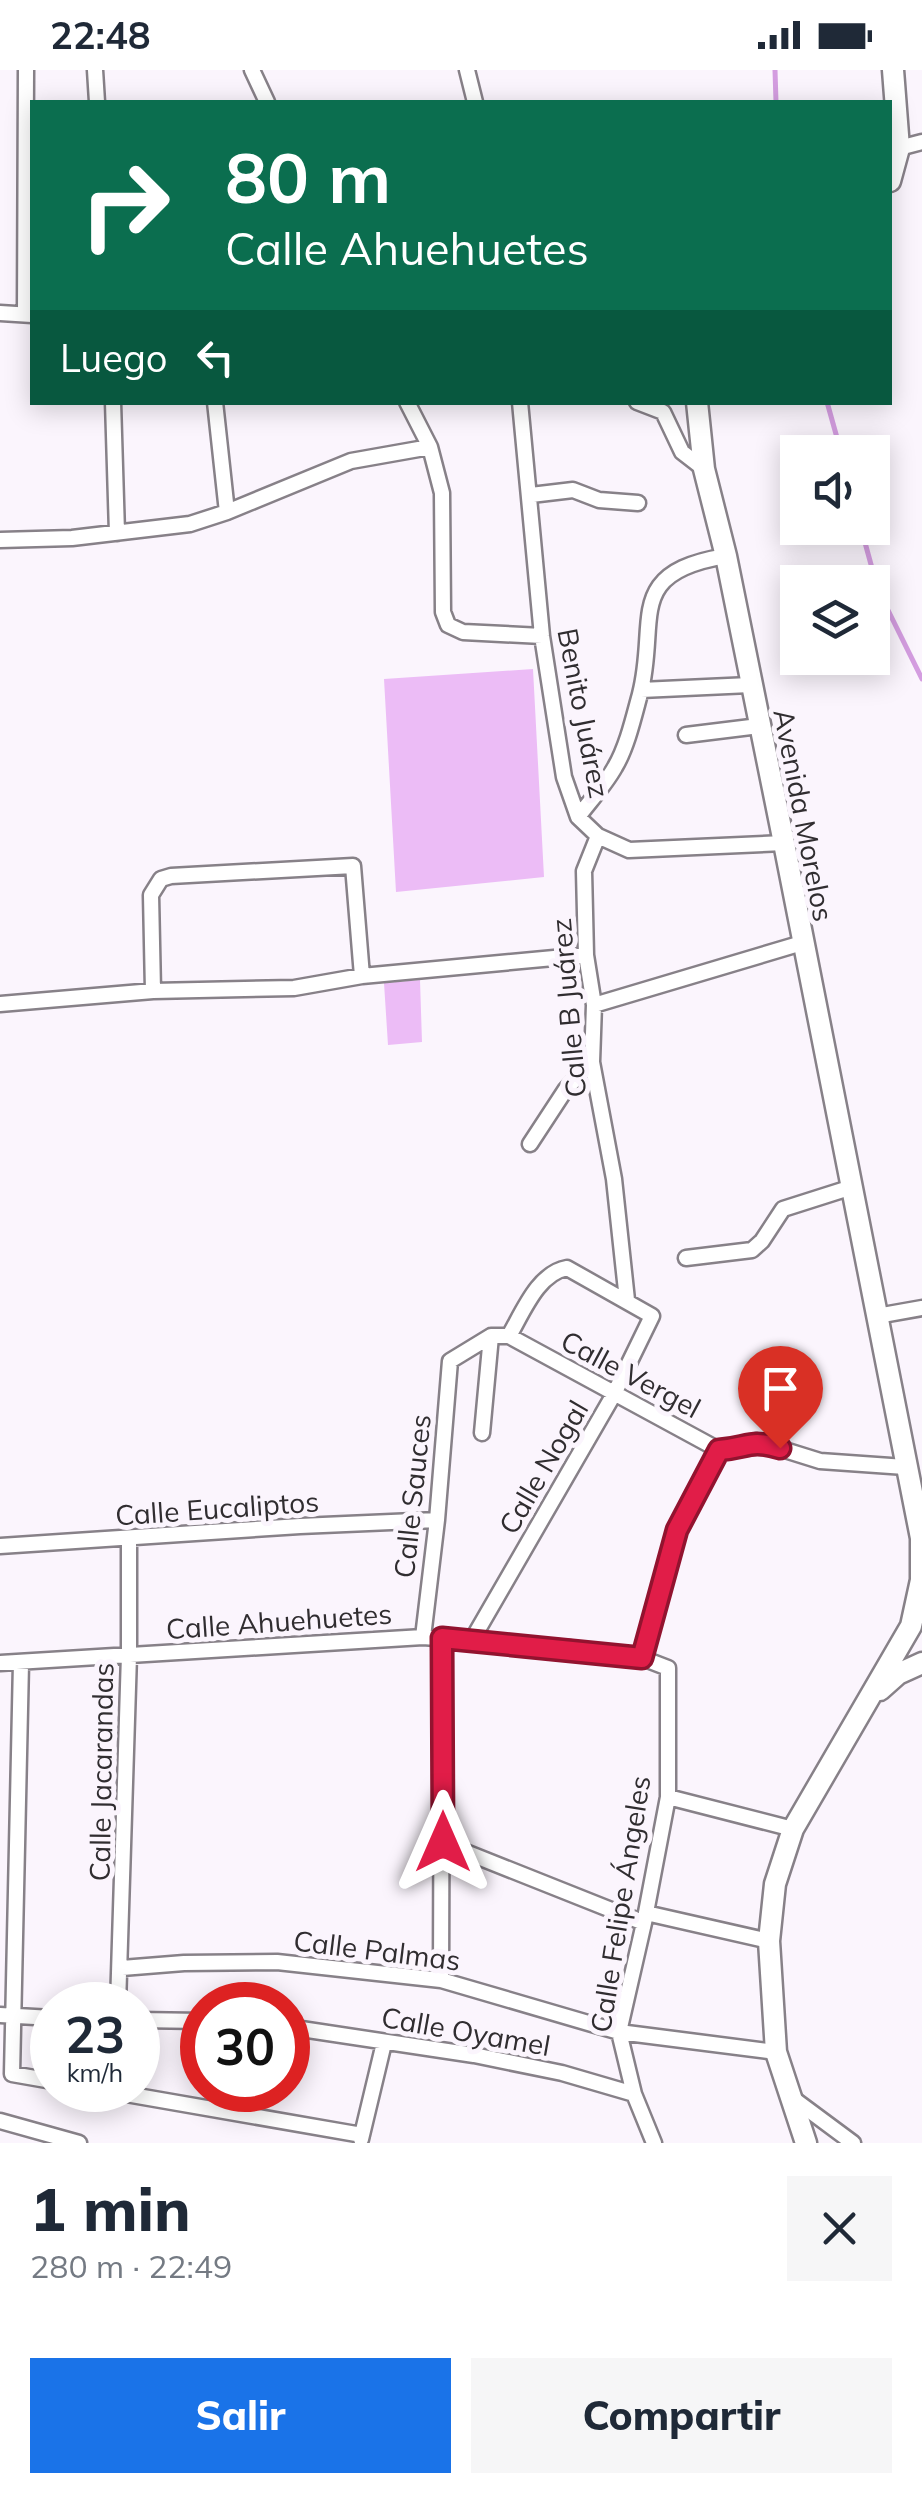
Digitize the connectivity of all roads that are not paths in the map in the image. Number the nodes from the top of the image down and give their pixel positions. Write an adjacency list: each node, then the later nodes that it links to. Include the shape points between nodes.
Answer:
1 (26, 70): 13 (street)
2 (95, 70): 6 (street)
3 (252, 70): 7 (street)
4 (468, 70): 8 (street)
5 (892, 70): 10 (main road)
6 (97, 100)
7 (266, 100)
8 (476, 100)
9 (922, 142): 10 (street)
10 (899, 148): 11 (main road)
11 (892, 174)
12 (0, 313): 13 (street)
13 (29, 315)
14 (114, 405): 25 (street)
15 (215, 405): 24 (street)
16 (408, 405): 20 (street)
17 (520, 405): 22 (street, Benito Juárez)
18 (645, 405): 21 (street, via 663,412 682,452)
19 (697, 405): 21 (main road, Avenida Morelos)
20 (430, 448): 24 (street, via 351,461); 28 (street, via 442,492 442,612 448,625 463,632)
21 (704, 469): 27 (main road, Avenida Morelos)
22 (531, 494): 23 (street, via 573,490); 28 (street, Benito Juárez)
23 (638, 503)
24 (227, 512): 25 (street)
25 (117, 533): 26 (street)
26 (0, 540)
27 (726, 556): 29 (main road, Avenida Morelos); 30 (street, via 690,562 662,582 649,604)
28 (542, 636): 33 (street, Benito Juárez, via 564,777)
29 (750, 684): 30 (street); 31 (main road, Avenida Morelos)
30 (640, 690): 33 (street, via 616,766)
31 (759, 726): 32 (street); 35 (main road, Avenida Morelos)
32 (686, 735)
33 (578, 817): 34 (street, Benito Juárez)
34 (598, 836): 35 (street, Benito Juárez, via 629,850); 37 (street, Calle B Juárez, via 584,871)
35 (784, 844): 36 (main road, Avenida Morelos)
36 (802, 943): 41 (street); 44 (main road, Avenida Morelos)
37 (586, 955): 38 (street); 41 (street, Calle B Juárez)
38 (362, 976): 39 (street, via 294,988); 39 (street, via 353,866 172,876 151,895)
39 (153, 991): 40 (street)
40 (0, 1004)
41 (594, 1005): 42 (street, Calle B Juárez)
42 (592, 1062): 43 (street); 46 (street, Calle B Juárez)
43 (530, 1144)
44 (850, 1188): 45 (street, via 783,1209 752,1250); 48 (main road, Avenida Morelos)
45 (686, 1258)
46 (628, 1300): 50 (street, via 567,1268 554,1270); 51 (street, Calle Nogal, via 652,1316)
47 (922, 1308): 48 (street)
48 (877, 1316): 54 (main road, Avenida Morelos)
49 (491, 1336): 50 (street); 52 (street); 55 (street, Calle Sauces, via 450,1360)
50 (509, 1336): 51 (street, Calle Vergel)
51 (614, 1394): 53 (street, Calle Vergel); 62 (street, Calle Nogal)
52 (482, 1434)
53 (719, 1450): 54 (street, Calle Vergel, via 756,1441 820,1461); 64 (street, via 677,1530)
54 (905, 1467): 57 (main road, Avenida Morelos)
55 (437, 1520): 56 (street, Calle Eucaliptos); 60 (street, Calle Sauces)
56 (129, 1539): 58 (street, Calle Eucaliptos); 63 (street, Calle Jacarandas)
57 (921, 1540): 59 (main road, Avenida Morelos)
58 (0, 1546)
59 (918, 1620): 69 (main road)
60 (422, 1637): 61 (street, Calle Ahuehuetes); 63 (street, Calle Ahuehuetes)
61 (442, 1638): 62 (street, Calle Ahuehuetes); 72 (street)
62 (472, 1640): 64 (street, Calle Ahuehuetes)
63 (130, 1655): 66 (street, Calle Ahuehuetes); 75 (street, Calle Jacarandas)
64 (642, 1658): 68 (street, Calle Ahuehuetes)
65 (0, 1662): 66 (street, Calle Ahuehuetes)
66 (21, 1663): 78 (street)
67 (922, 1663): 69 (main road)
68 (668, 1668): 70 (street, Calle Felipe Ángeles)
69 (863, 1704): 71 (main road)
70 (668, 1797): 71 (street); 73 (street, Calle Felipe Ángeles)
71 (793, 1829): 74 (main road, via 774,1884)
72 (443, 1842): 73 (street); 76 (street)
73 (645, 1918): 74 (street); 81 (street, Calle Felipe Ángeles)
74 (769, 1942): 83 (main road)
75 (122, 1968): 76 (street, Calle Palmas, via 276,1962); 77 (street, Calle Jacarandas)
76 (441, 1980): 81 (street, Calle Palmas)
77 (120, 1982)
78 (5, 2016): 79 (street); 84 (street, via 12,2074)
79 (30, 2017)
80 (310, 2031): 82 (street, Calle Oyamel)
81 (618, 2032): 83 (street, Calle Palmas); 85 (street, Calle Felipe Ángeles)
82 (384, 2043): 85 (street, Calle Oyamel, via 527,2066); 90 (street)
83 (776, 2052): 86 (main road)
84 (30, 2077)
85 (634, 2094): 93 (street, Calle Felipe Ángeles)
86 (790, 2097): 94 (main road); 95 (street)
87 (160, 2101): 90 (street)
88 (0, 2121): 89 (street)
89 (38, 2130): 91 (street); 92 (street)
90 (361, 2139)
91 (20, 2143)
92 (79, 2143)
93 (654, 2143)
94 (806, 2143)
95 (853, 2143)

